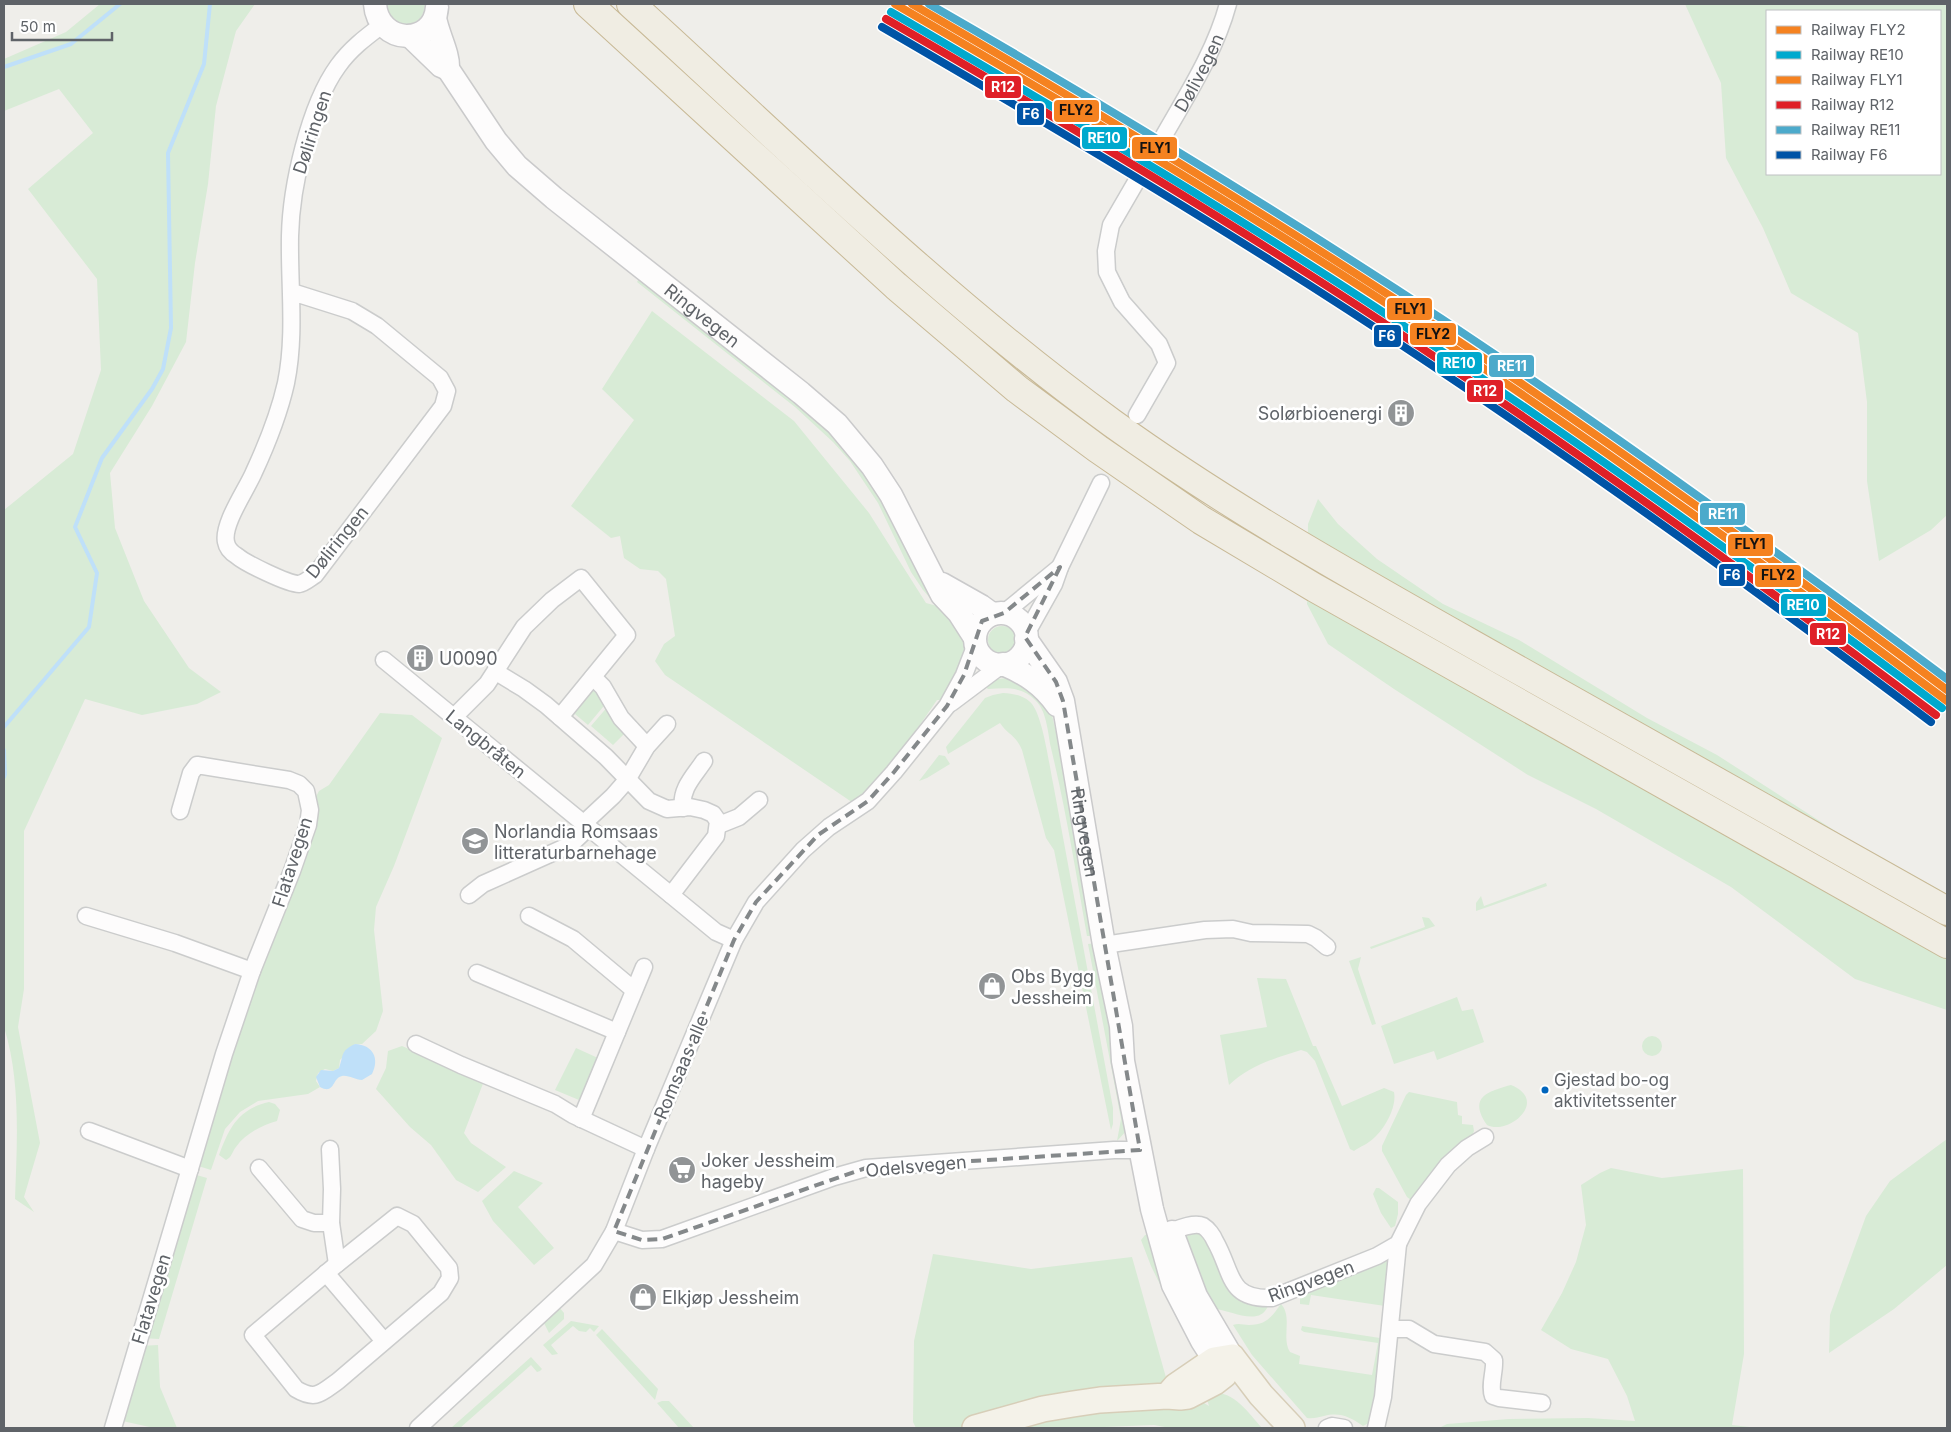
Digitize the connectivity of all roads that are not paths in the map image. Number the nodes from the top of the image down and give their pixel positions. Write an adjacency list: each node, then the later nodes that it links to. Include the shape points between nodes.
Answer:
1 (588, 4): 41 (highway, via 896,286 1017,389 1106,455 1201,520 1315,588)
2 (631, 4): 37 (highway, via 916,265 1036,366 1114,424 1220,497 1335,567)
3 (1228, 4): 8 (street, Dølivegen, via 1199,74)
4 (436, 11): 6 (main road, via 424,31); 7 (main road, Ringvegen, via 438,35 449,60)
5 (378, 14): 6 (main road, via 392,33); 10 (street, Døliringen, via 337,67 312,120 300,159 292,208)
6 (410, 36): 7 (main road, Ringvegen)
7 (448, 69): 14 (main road, Ringvegen, via 496,141 517,166 802,393 842,430 872,466 891,496)
8 (1162, 139)
9 (1147, 163): 11 (street, via 1111,225 1106,251 1107,272 1122,302 1159,344 1167,363)
10 (292, 292): 10 (street, Døliringen, via 285,385 254,473 225,534 228,548 238,557 297,584 315,575 442,406 447,392 440,378 377,326 352,311)
11 (1137, 415)
12 (1102, 483): 13 (street)
13 (1060, 567): 15 (street); 16 (street)
14 (934, 580): 15 (main road); 17 (main road, Ringvegen)
15 (998, 614): 16 (main road, via 1019,620); 17 (main road, via 982,621)
16 (1026, 636): 19 (main road, via 1019,656); 25 (main road, Ringvegen, via 1056,682)
17 (976, 641): 19 (main road, via 985,659); 22 (street, Romsaas alle)
18 (384, 660): 23 (street, Langbråten)
19 (1003, 664): 22 (street, Romsaas alle); 25 (main road, Ringvegen, via 1043,687)
20 (496, 672): 21 (street, via 524,627 581,578 627,635); 23 (street); 24 (street, via 524,688)
21 (593, 677): 24 (street); 27 (street, via 603,687 621,718)
22 (948, 706): 40 (street, Romsaas alle, via 878,791 854,812 818,835 767,888)
23 (454, 717): 34 (street, Langbråten)
24 (560, 717): 29 (street)
25 (1067, 721): 42 (main road, Ringvegen)
26 (666, 724): 27 (street)
27 (647, 746): 29 (street)
28 (704, 761): 31 (street, via 684,790)
29 (627, 780): 31 (street, via 657,806); 34 (street)
30 (758, 800): 33 (street, via 739,818)
31 (683, 808): 33 (street, via 713,814)
32 (180, 811): 45 (street, Flatavegen, via 191,773 197,765 289,780 306,791 310,810 308,825)
33 (719, 825): 36 (street, via 716,836)
34 (586, 826): 35 (street, via 570,845 483,884); 36 (street, Langbråten)
35 (469, 895)
36 (671, 895): 40 (street, Langbråten, via 716,932)
37 (1947, 911)
38 (86, 916): 45 (street)
39 (529, 916): 47 (street, via 573,939)
40 (734, 940): 55 (street, Romsaas alle)
41 (1947, 944)
42 (1104, 945): 43 (street, via 1233,929 1251,933 1308,934); 48 (main road, Ringvegen)
43 (1327, 948)
44 (644, 967): 47 (street)
45 (252, 971): 58 (street, Flatavegen)
46 (477, 973): 49 (street)
47 (634, 990): 49 (street)
48 (1120, 1026): 56 (main road, Ringvegen, via 1123,1061); 61 (main road, Ringvegen, via 1133,1058)
49 (617, 1032): 51 (street)
50 (416, 1044): 51 (street, via 555,1104)
51 (581, 1119): 55 (street)
52 (89, 1131): 58 (street)
53 (1485, 1138): 62 (street, via 1467,1148 1448,1165 1418,1204)
54 (330, 1149): 59 (street)
55 (646, 1149): 60 (street, Romsaas alle)
56 (1140, 1150): 60 (street, Odelsvegen, via 866,1168 662,1239 642,1240); 61 (main road, Ringvegen, via 1152,1209)
57 (259, 1168): 59 (street, via 302,1219)
58 (190, 1169): 68 (street, Flatavegen)
59 (331, 1223): 63 (street)
60 (614, 1231): 69 (street, Romsaas alle, via 603,1253 584,1276)
61 (1166, 1234): 62 (street, Ringvegen, via 1193,1225 1203,1226 1220,1249 1234,1285 1253,1298 1272,1298 1377,1256); 66 (main road, Ringvegen, via 1220,1341)
62 (1398, 1244): 64 (street)
63 (331, 1268): 65 (street); 65 (street, via 397,1216 414,1224 449,1268 450,1278 441,1293); 65 (street, via 253,1335 296,1389 313,1396 338,1381)
64 (1391, 1329): 67 (street, via 1409,1329 1434,1344 1484,1352 1494,1360 1493,1396); 75 (street)
65 (384, 1340)
66 (1223, 1364): 70 (main road, via 1215,1382 1188,1396 1073,1404); 71 (main road); 72 (main road, via 1261,1395)
67 (1542, 1403)
68 (113, 1428)
69 (418, 1428)
70 (975, 1428)
71 (1270, 1428)
72 (1292, 1428)
73 (1327, 1428): 74 (street)
74 (1344, 1428)
75 (1376, 1428)

